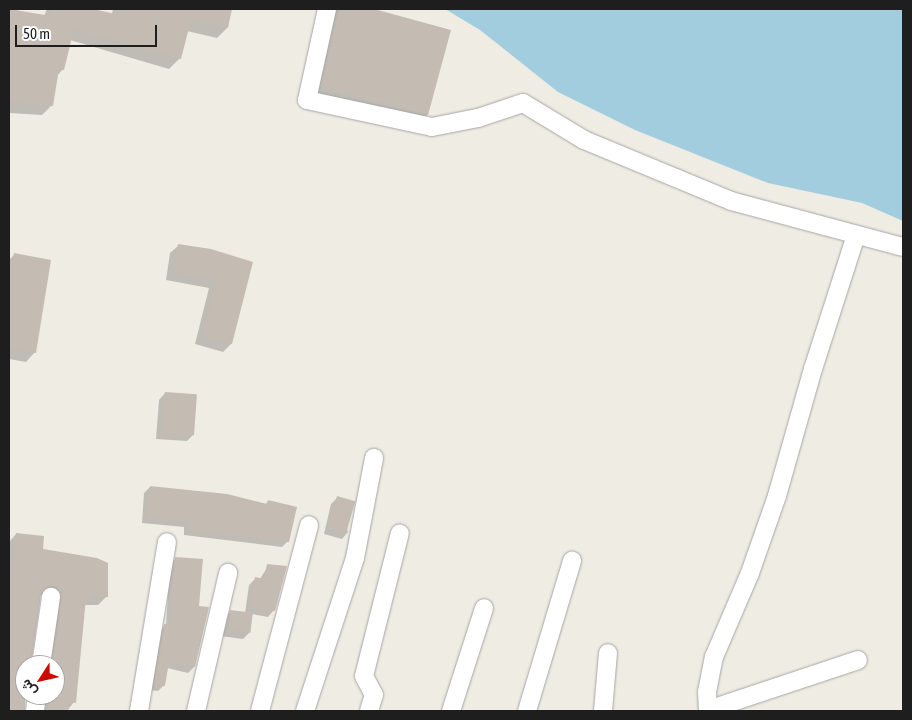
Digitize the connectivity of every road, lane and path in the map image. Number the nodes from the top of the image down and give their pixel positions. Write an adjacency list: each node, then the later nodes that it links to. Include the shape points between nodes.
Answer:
1 (327, 9): 2 (street, via 307,100 432,128 524,103 584,140 731,201)
2 (856, 235): 3 (street); 23 (street, via 813,369 778,496 708,674)
3 (903, 247)
4 (374, 458): 18 (street, via 355,558)
5 (309, 525): 17 (street)
6 (400, 533): 19 (street, via 364,676 374,695)
7 (166, 542): 15 (street)
8 (572, 561): 21 (street)
9 (228, 573): 16 (street)
10 (51, 597): 13 (street)
11 (484, 608): 20 (street)
12 (608, 654): 22 (street)
13 (43, 655)
14 (858, 660): 23 (street)
15 (139, 711)
16 (196, 711)
17 (260, 711)
18 (305, 711)
19 (369, 711)
20 (450, 711)
21 (526, 711)
22 (603, 711)
23 (708, 711)

